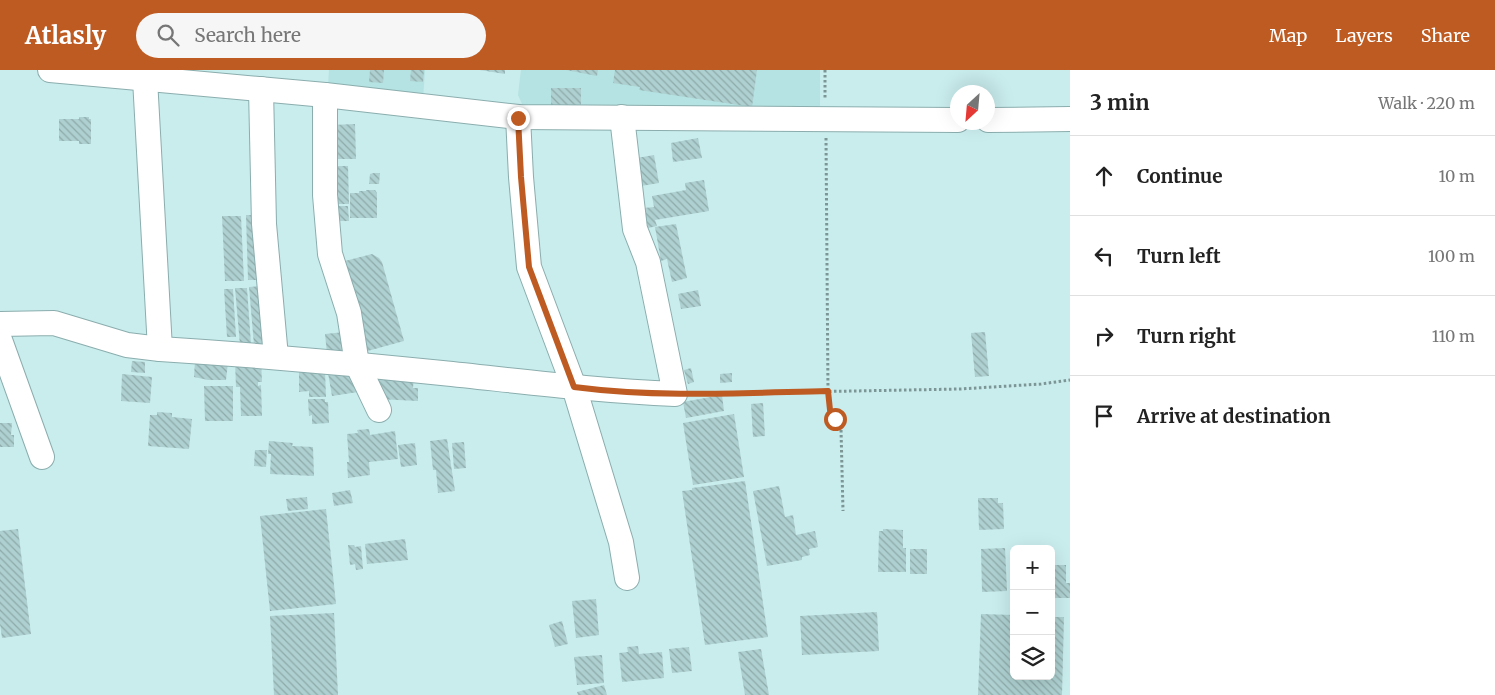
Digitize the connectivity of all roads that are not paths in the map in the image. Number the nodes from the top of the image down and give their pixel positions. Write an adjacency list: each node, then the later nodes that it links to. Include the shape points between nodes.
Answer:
1 (50, 70): 2 (street)
2 (144, 79): 3 (street); 12 (street)
3 (261, 89): 4 (street); 13 (street, via 264,224)
4 (325, 95): 6 (street); 14 (street, via 325,195 330,254 349,312)
5 (622, 117): 6 (street); 8 (street); 15 (street, via 635,229 648,262 675,394)
6 (518, 118): 15 (street, via 529,267)
7 (1070, 119): 9 (street)
8 (950, 120)
9 (995, 120)
10 (0, 324): 12 (street, via 54,323 127,345)
11 (0, 340): 17 (street)
12 (160, 349): 13 (street)
13 (276, 357): 14 (street)
14 (357, 364): 15 (street); 16 (street)
15 (574, 387): 18 (street, via 621,542)
16 (379, 410)
17 (42, 457)
18 (628, 578)

